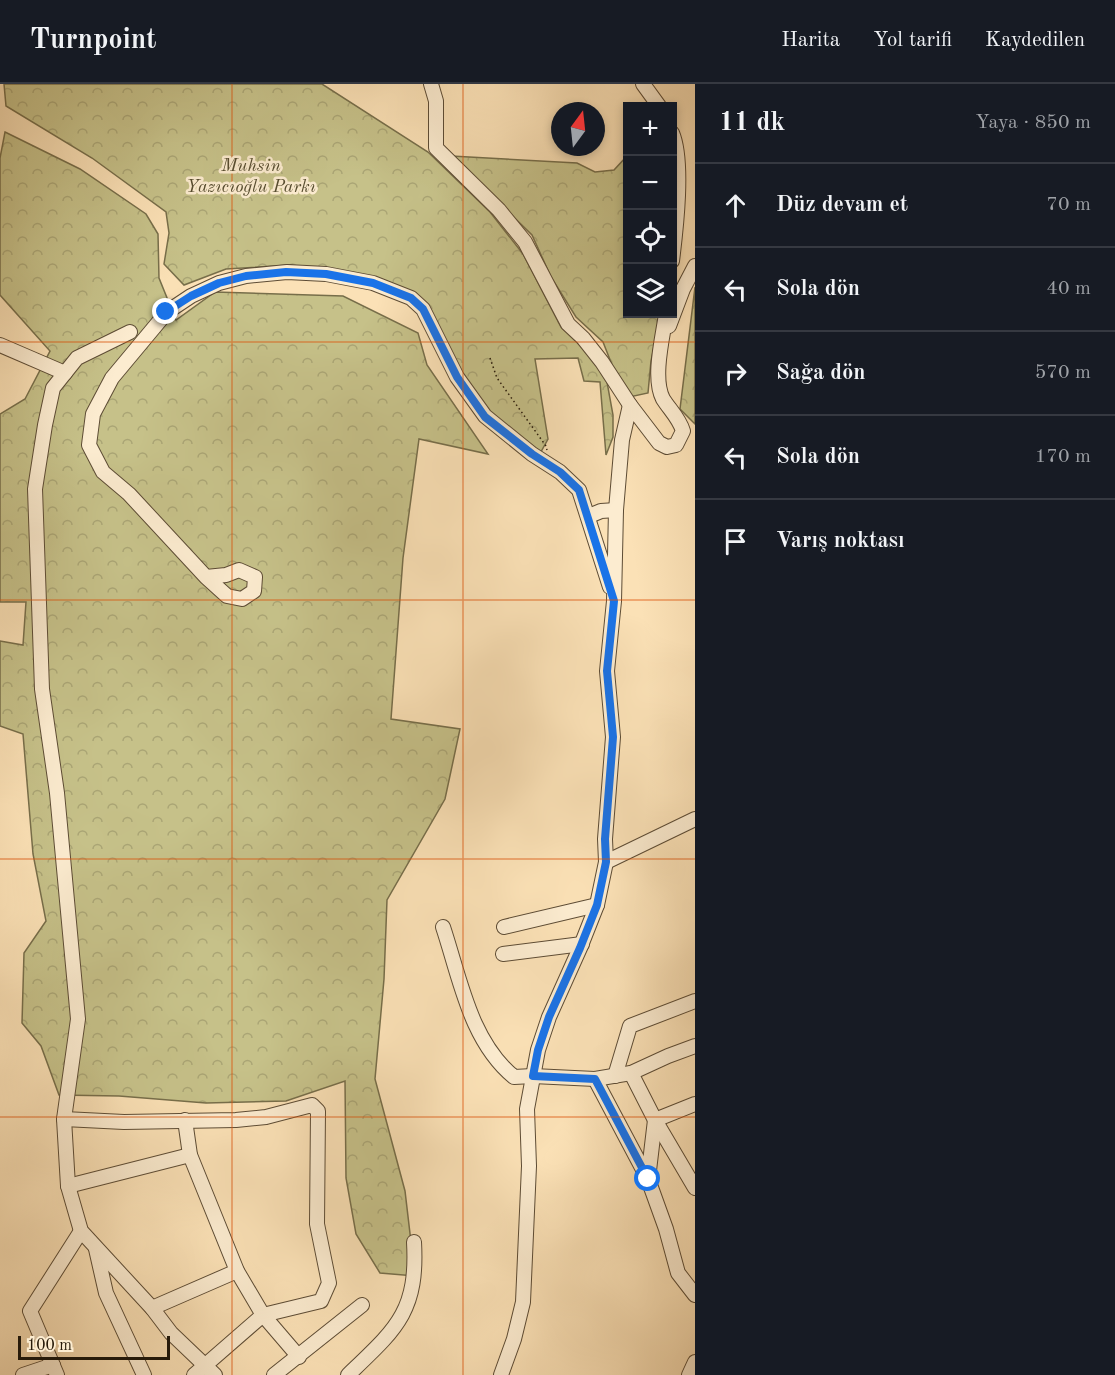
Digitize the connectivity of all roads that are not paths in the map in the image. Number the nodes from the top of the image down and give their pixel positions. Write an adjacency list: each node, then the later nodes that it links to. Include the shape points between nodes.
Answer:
1 (431, 84): 12 (street, via 436,101 436,148 500,210 525,242 568,324 602,362)
2 (643, 84): 3 (street)
3 (656, 102)
4 (677, 156): 5 (street)
5 (676, 210)
6 (695, 266): 9 (street)
7 (666, 318): 9 (street)
8 (130, 332): 11 (street, via 77,358)
9 (663, 342): 12 (street, via 658,386 681,423 683,431 676,445 667,447 659,443)
10 (0, 345): 11 (street)
11 (65, 373): 31 (street, via 53,388 35,489 42,689 57,794 78,1019)
12 (630, 405): 13 (street, via 622,440)
13 (616, 510): 14 (street); 16 (street)
14 (589, 516): 15 (street, via 579,490 485,417 457,377 423,309 411,298 373,283 326,274 246,276 219,283 166,312 112,378 93,414 89,445 103,472 129,494); 16 (street)
15 (206, 577)
16 (614, 601): 18 (street, via 607,671 613,737)
17 (695, 819): 18 (street)
18 (606, 862): 19 (street)
19 (597, 905): 21 (street); 22 (street)
20 (443, 927): 27 (street, via 475,1025 502,1067 514,1077)
21 (504, 927)
22 (582, 944): 23 (street); 27 (street, via 549,1017)
23 (503, 954)
24 (695, 1001): 28 (street, via 630,1026)
25 (695, 1046): 26 (street)
26 (631, 1073): 28 (street); 33 (street)
27 (533, 1076): 29 (street); 54 (street, via 527,1109 529,1166 523,1302)
28 (615, 1076): 29 (street)
29 (595, 1079): 35 (street)
30 (695, 1104): 33 (street)
31 (64, 1119): 32 (street); 36 (street)
32 (185, 1120): 34 (street); 45 (street, via 266,1117 312,1105 318,1111 317,1224 329,1283 321,1301)
33 (655, 1120): 35 (street); 37 (street)
34 (190, 1155): 36 (street); 41 (street)
35 (648, 1179): 42 (street, via 678,1273)
36 (68, 1186): 38 (street)
37 (695, 1188)
38 (81, 1230): 40 (street); 48 (street, via 30,1311)
39 (414, 1242): 53 (street, via 412,1292 403,1315 387,1337)
40 (95, 1244): 44 (street); 51 (street, via 106,1293)
41 (237, 1271): 44 (street); 45 (street)
42 (695, 1295)
43 (362, 1305): 46 (street)
44 (152, 1308): 49 (street)
45 (263, 1315): 46 (street); 49 (street)
46 (299, 1357): 52 (street)
47 (695, 1362): 55 (street)
48 (55, 1370): 50 (street)
49 (205, 1372)
50 (23, 1375)
51 (144, 1375)
52 (274, 1375)
53 (348, 1375)
54 (501, 1375)
55 (689, 1375)

